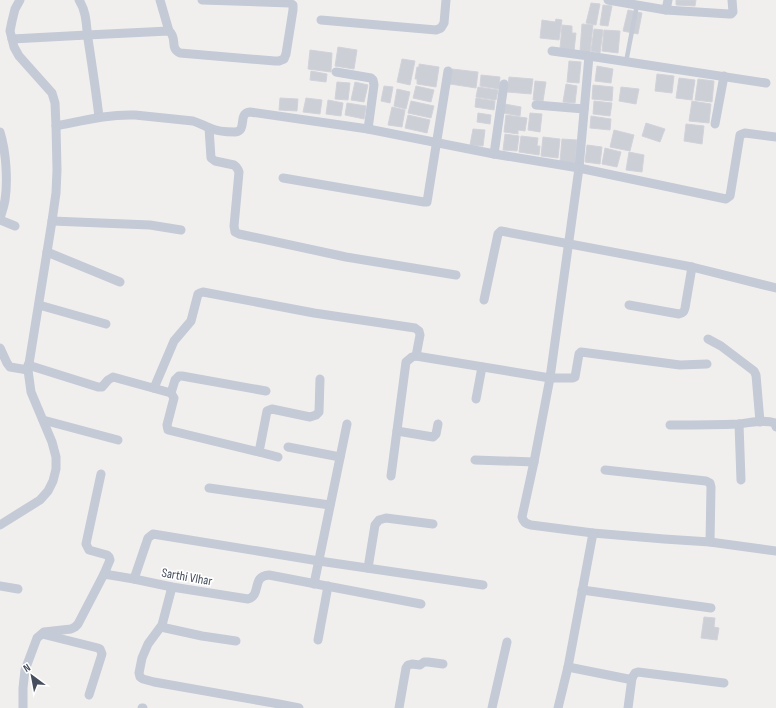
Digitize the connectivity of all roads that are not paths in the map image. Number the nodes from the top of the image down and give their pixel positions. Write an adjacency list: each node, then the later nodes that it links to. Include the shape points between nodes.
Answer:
1 (20, 0): 14 (street, via 12,21)
2 (79, 0): 13 (street, via 85,13)
3 (160, 0): 12 (street)
4 (202, 0): 12 (street, via 293,5 284,59 275,61 180,53 175,50 173,36)
5 (446, 0): 11 (street, via 444,23 436,30)
6 (608, 0): 9 (street)
7 (668, 0): 10 (street)
8 (732, 0): 10 (street, via 731,14)
9 (637, 5): 10 (street); 17 (lane)
10 (666, 10)
11 (321, 20)
12 (169, 32): 13 (street)
13 (87, 35): 14 (street); 25 (street)
14 (12, 39): 27 (street, via 19,56 52,93)
15 (552, 51): 16 (street)
16 (589, 56): 17 (street); 24 (street)
17 (626, 62): 20 (street)
18 (448, 71): 32 (street)
19 (336, 72): 29 (street, via 372,78 374,85)
20 (724, 76): 21 (street); 26 (street)
21 (766, 83)
22 (504, 84): 33 (street)
23 (536, 105): 24 (street)
24 (584, 109): 34 (street)
25 (99, 117): 27 (street); 28 (street, via 126,115 193,121)
26 (715, 124)
27 (56, 126): 37 (street, via 57,180)
28 (209, 128): 29 (street, via 238,132 244,114 250,112); 43 (street, via 211,158 237,166 239,172 235,232 346,257)
29 (368, 129): 32 (street)
30 (0, 132): 36 (street, via 6,178)
31 (776, 136): 34 (street, via 745,133 740,135 730,196 726,199)
32 (437, 142): 33 (street); 35 (street, via 426,203)
33 (494, 154): 34 (street)
34 (579, 168): 40 (street)
35 (283, 178)
36 (0, 219): 38 (street)
37 (52, 221): 39 (street, via 150,225); 41 (street)
38 (15, 226)
39 (181, 230)
40 (568, 243): 42 (street); 46 (street, via 499,232); 56 (street)
41 (47, 252): 44 (street); 47 (street)
42 (692, 266): 45 (street); 48 (street, via 685,308 681,314)
43 (456, 275)
44 (120, 282)
45 (776, 288)
46 (484, 300)
47 (39, 305): 49 (street); 55 (street)
48 (629, 305)
49 (106, 324)
50 (708, 339): 63 (street, via 754,371)
51 (0, 348): 55 (street, via 10,367)
52 (416, 356): 54 (street); 58 (street, via 420,335 415,328 200,292 191,321 174,341); 69 (street, via 406,362)
53 (707, 364): 56 (street, via 680,365 581,352 574,378)
54 (482, 367): 56 (street); 61 (street)
55 (28, 368): 58 (street, via 100,388 113,377); 62 (street, via 31,392)
56 (550, 378): 76 (street)
57 (320, 380): 72 (street, via 319,412 316,415 272,409 267,411)
58 (154, 388): 60 (street)
59 (266, 391): 60 (street, via 179,376)
60 (171, 393): 72 (street, via 174,398 168,430)
61 (476, 399)
62 (43, 420): 70 (street); 84 (street, via 56,457 53,481 40,500)
63 (760, 422): 66 (street); 68 (street, via 774,422)
64 (347, 424): 74 (street)
65 (438, 424): 69 (street, via 433,437)
66 (740, 424): 67 (street); 80 (street)
67 (670, 425)
68 (776, 427)
69 (397, 431): 79 (street)
70 (118, 440)
71 (288, 447): 74 (street)
72 (260, 452): 73 (street)
73 (278, 457)
74 (340, 457): 82 (street)
75 (475, 460): 76 (street)
76 (534, 462): 85 (street, via 523,521 531,525)
77 (605, 470): 86 (street, via 710,483)
78 (101, 474): 90 (street, via 86,544 89,550 109,557)
79 (391, 476)
80 (741, 480)
81 (209, 488): 82 (street)
82 (330, 505): 88 (street)
83 (433, 524): 89 (street, via 386,518 379,520 375,525)
84 (0, 526)
85 (593, 533): 86 (street); 98 (street)
86 (710, 542): 87 (street)
87 (776, 551)
88 (319, 561): 89 (street); 91 (street, via 153,534 148,538); 92 (street)
89 (368, 568): 93 (street)
90 (104, 574): 91 (street, Sarthi VIhar); 102 (street, via 75,627)
91 (134, 579): 96 (street, Sarthi VIhar)
92 (314, 584): 95 (street, Sarthi VIhar); 96 (street, Sarthi VIhar, via 264,575 258,580 253,597 248,599)
93 (483, 585)
94 (0, 586): 97 (street)
95 (328, 586): 99 (street, Sarthi VIhar); 103 (street)
96 (172, 587): 101 (street)
97 (18, 590)
98 (582, 590): 100 (street); 107 (street)
99 (421, 604)
100 (711, 608)
101 (161, 627): 104 (street); 112 (street, via 145,651 139,673 143,679)
102 (41, 634): 110 (street, via 100,649 102,654); 111 (street, via 35,641 25,670)
103 (318, 640)
104 (236, 641)
105 (507, 642): 114 (street)
106 (443, 664): 113 (street, via 428,662 408,665)
107 (568, 667): 108 (street); 115 (street)
108 (632, 678): 109 (street, via 638,672); 116 (street)
109 (724, 683)
110 (89, 695)
111 (23, 708)
112 (299, 708)
113 (399, 708)
114 (492, 708)
115 (558, 708)
116 (628, 708)

